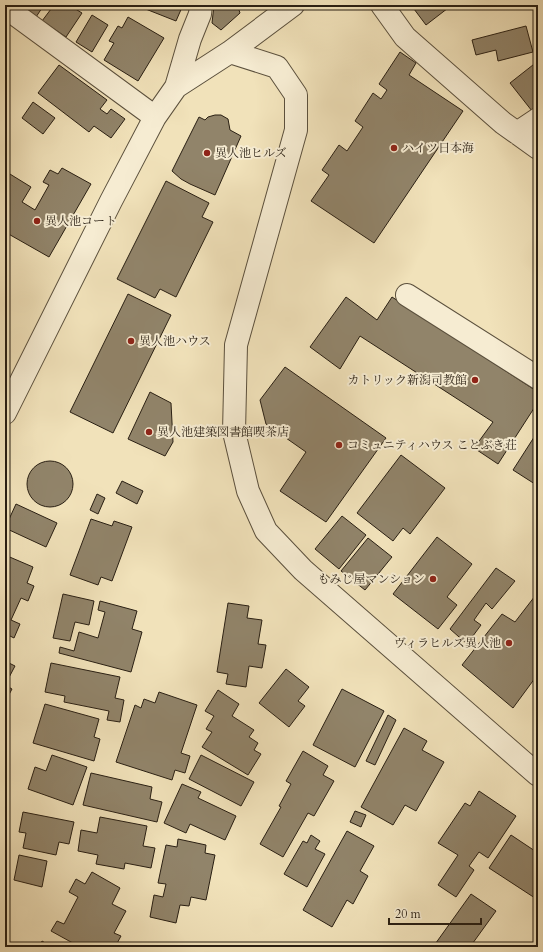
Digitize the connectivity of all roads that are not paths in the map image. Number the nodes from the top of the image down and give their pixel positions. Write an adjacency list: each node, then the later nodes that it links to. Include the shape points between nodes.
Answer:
1 (201, 5): 6 (street)
2 (293, 5): 5 (street)
3 (382, 5): 9 (street, via 405,37 503,124)
4 (5, 7): 7 (street)
5 (230, 52): 6 (street); 14 (street, via 277,67 296,95 296,130 236,345 234,432 248,492 266,532 303,570)
6 (176, 87): 7 (street)
7 (155, 117): 13 (street)
8 (538, 119): 9 (street)
9 (517, 133): 10 (street)
10 (538, 148)
11 (407, 295): 12 (street)
12 (538, 378)
13 (6, 410)
14 (538, 775)

